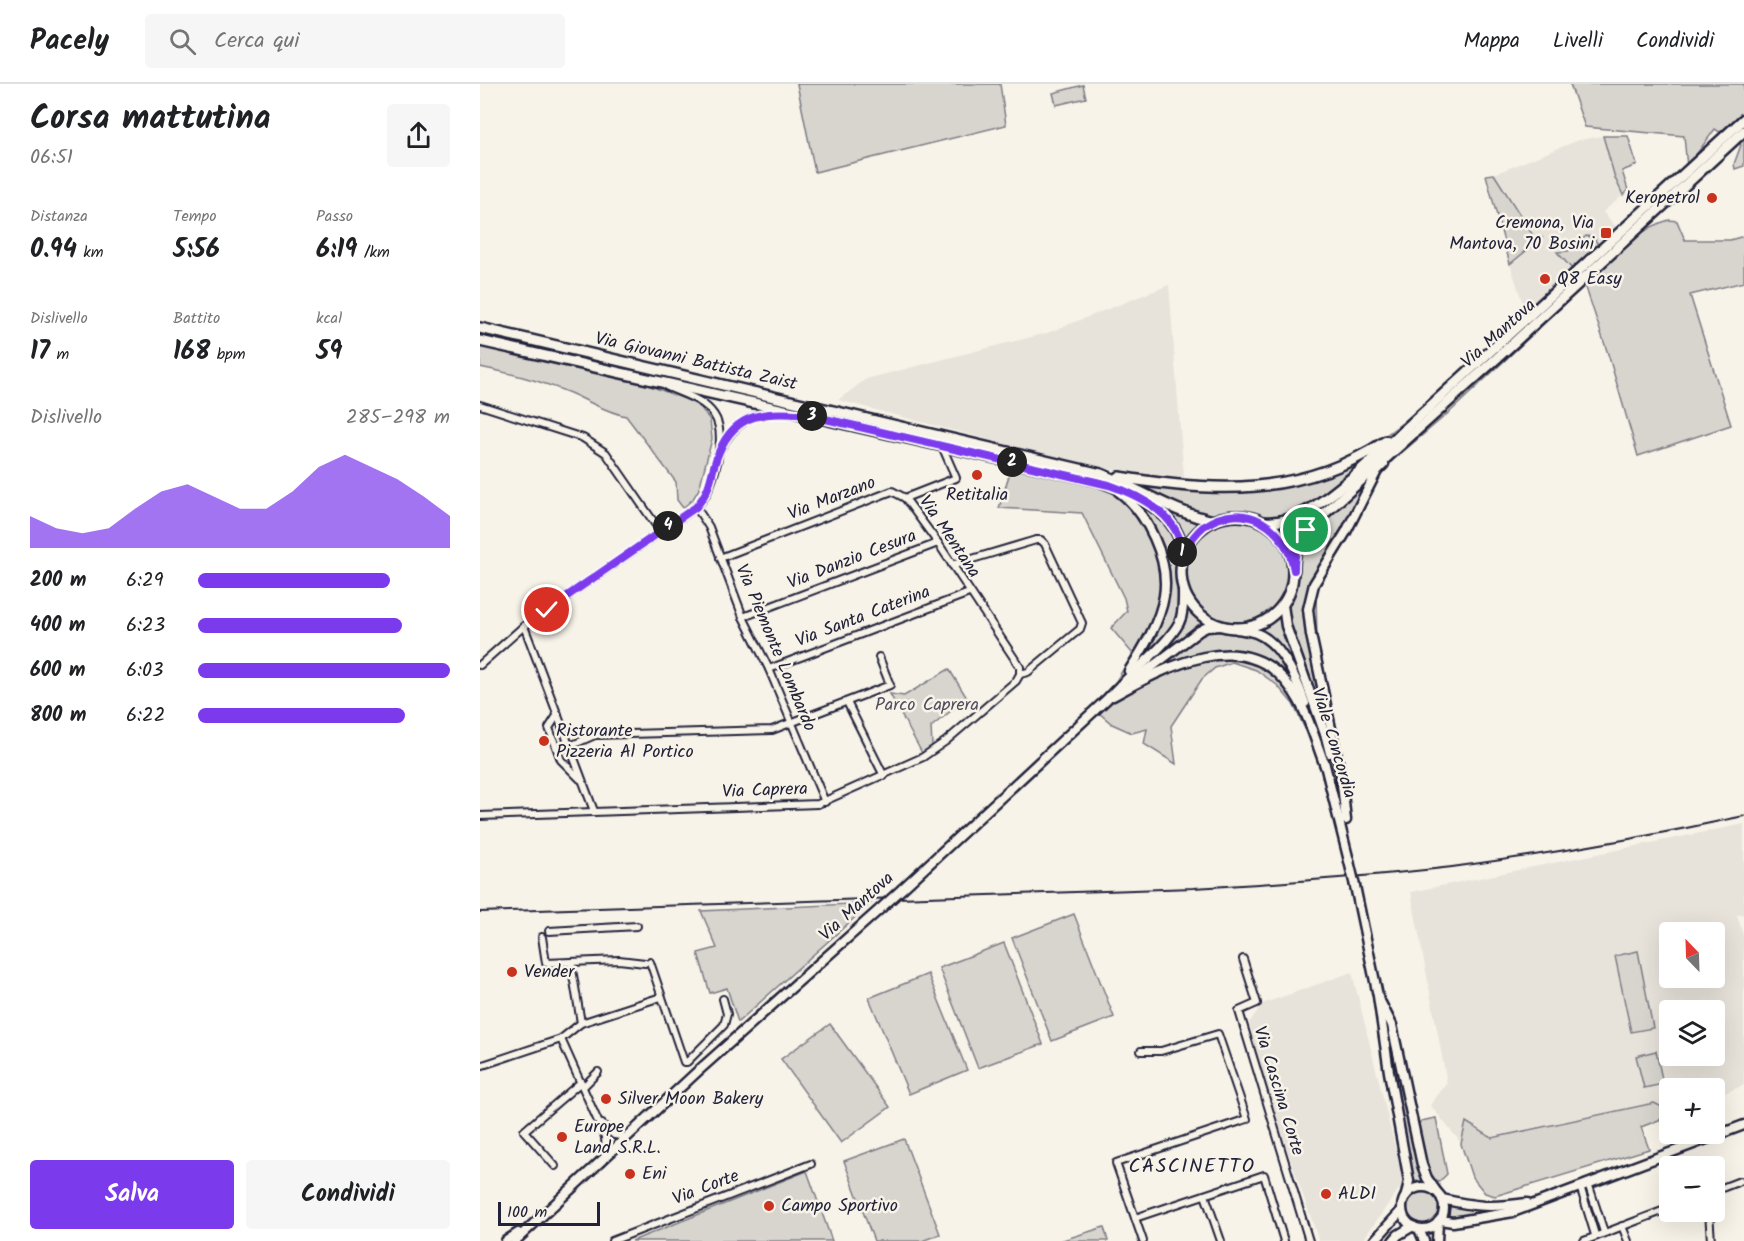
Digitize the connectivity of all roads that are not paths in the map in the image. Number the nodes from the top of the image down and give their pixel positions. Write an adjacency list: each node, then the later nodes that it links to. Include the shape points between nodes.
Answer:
1 (1744, 119): 8 (main road, Via Mantova)
2 (1744, 131): 8 (main road, Via Mantova, via 1517,340)
3 (480, 328): 11 (main road, Via Giovanni Battista Zaist)
4 (480, 341): 5 (main road, Via Giovanni Battista Zaist)
5 (646, 378): 7 (main road, Via Giovanni Battista Zaist); 10 (street, via 710,409 721,430)
6 (480, 405): 17 (street, via 583,438 606,453)
7 (808, 415): 9 (main road, Via Giovanni Battista Zaist); 10 (street, via 764,414 747,419 728,435)
8 (1411, 430): 11 (main road, via 1321,473 1281,483 1194,488); 16 (main road, Via Mantova, via 1324,500 1288,520); 22 (main road, Via Mantova, via 1306,530 1294,554); 47 (main road, via 1377,471 1310,596 1309,622 1341,775)
9 (942, 446): 12 (main road, Via Giovanni Battista Zaist); 13 (street, Via Marzano, via 956,478)
10 (718, 453): 14 (street, via 709,489)
11 (1101, 474): 15 (main road, Via Giovanni Battista Zaist, via 1188,514)
12 (1109, 485): 19 (main road, Via Giovanni Battista Zaist, via 1139,498 1169,520 1180,536); 34 (main road, via 1135,506 1148,524 1165,586 1154,625)
13 (905, 498): 18 (street, Via Mentana); 20 (street, Via Marzano, via 892,492)
14 (696, 507): 17 (street); 20 (street, Via Piemonte Lombardo, via 709,527)
15 (1214, 521): 16 (main road, via 1245,516); 19 (main road, via 1195,535)
16 (1263, 522): 22 (main road, via 1288,547)
17 (660, 531): 27 (street)
18 (938, 543): 21 (street, Via Mentana); 26 (street, Via Danzio Cesura)
19 (1182, 555): 23 (main road)
20 (720, 558): 26 (street, Via Piemonte Lombardo)
21 (952, 565): 24 (street, Via Mentana); 33 (street, Via Caprera, via 1036,540 1045,544 1082,623 1080,629 1028,672)
22 (1294, 570): 25 (main road)
23 (1183, 590): 28 (main road, via 1197,613); 34 (main road, via 1179,623)
24 (969, 593): 32 (street, Via Santa Caterina); 33 (street, via 1017,661)
25 (1283, 605): 29 (main road, via 1263,623); 47 (main road, Viale Concordia, via 1286,626 1326,737)
26 (743, 617): 32 (street, Via Piemonte Lombardo)
27 (524, 626): 31 (street); 38 (street)
28 (1220, 626): 29 (main road); 35 (main road, via 1199,631)
29 (1237, 629): 41 (main road, Viale Concordia, via 1257,633 1281,655 1303,696)
30 (879, 657): 37 (street, via 890,685)
31 (480, 665)
32 (769, 669): 39 (street, Via Piemonte Lombardo)
33 (1020, 674): 42 (street, Via Caprera, via 946,741)
34 (1120, 684): 36 (main road)
35 (1117, 694): 36 (main road); 41 (main road, via 1205,655 1226,653 1259,661 1289,684 1297,696)
36 (1107, 699): 65 (main road, Via Mantova, bridge)
37 (847, 702): 39 (street); 42 (street)
38 (558, 714): 40 (street); 43 (street, via 549,728 561,760)
39 (791, 723): 40 (street, via 764,731 595,735); 44 (street, Via Piemonte Lombardo)
40 (570, 746): 43 (street)
41 (1325, 766): 48 (main road, Viale Concordia)
42 (884, 776): 44 (street, Via Caprera)
43 (582, 780): 45 (street)
44 (825, 802): 45 (street, Via Caprera)
45 (594, 811): 46 (street, Via Caprera)
46 (480, 816)
47 (1346, 820): 48 (main road, Viale Concordia)
48 (1349, 861): 54 (main road, Viale Concordia, bridge)
49 (637, 926): 50 (street)
50 (549, 931)
51 (542, 937): 53 (street, via 546,963)
52 (1243, 959): 93 (street, Via Cascina Corte, via 1257,1003 1239,1011)
53 (571, 963): 55 (street, via 647,963); 57 (street)
54 (1378, 996): 72 (main road, Viale Concordia, via 1392,1025 1422,1164); 74 (main road, Viale Concordia, via 1409,1181)
55 (661, 997): 56 (street, via 684,1062 724,1025 727,1014); 57 (street)
56 (723, 999)
57 (581, 1023): 58 (street)
58 (561, 1040): 60 (street); 62 (street)
59 (1141, 1051): 79 (street, via 1161,1051 1218,1034 1246,1119 1116,1163)
60 (480, 1066)
61 (598, 1072): 62 (street)
62 (582, 1084): 63 (street); 68 (street, via 525,1131)
63 (598, 1119): 65 (street, via 614,1135); 66 (street, via 606,1141)
64 (1744, 1125): 70 (main road)
65 (627, 1137): 66 (main road, Via Mantova)
66 (606, 1156): 83 (main road, Via Mantova)
67 (811, 1164): 89 (street, Via Corte)
68 (555, 1166)
69 (1740, 1181): 71 (street)
70 (1584, 1184): 76 (main road); 85 (street); 86 (street)
71 (1725, 1187)
72 (1436, 1191): 74 (main road, via 1423,1187); 75 (main road, Viale Concordia)
73 (1205, 1195): 79 (street); 91 (street); 92 (street, via 1264,1175)
74 (1406, 1195): 77 (main road, Viale Concordia)
75 (1442, 1199): 76 (main road, via 1488,1207); 80 (main road, via 1444,1210)
76 (1540, 1201): 80 (main road, via 1513,1212)
77 (1402, 1210): 84 (main road, via 1407,1222); 94 (main road)
78 (1659, 1212): 82 (street)
79 (1136, 1218): 90 (street)
80 (1439, 1221): 84 (main road, via 1430,1228); 97 (main road)
81 (1710, 1222): 100 (street)
82 (1623, 1226): 85 (street); 99 (street)
83 (526, 1228): 87 (main road, Via Mantova); 88 (main road, Via Mantova)
84 (1416, 1228): 95 (main road); 96 (main road)
85 (1604, 1232): 86 (street)
86 (1595, 1235): 98 (street)
87 (506, 1241)
88 (515, 1241)
89 (612, 1241)
90 (1143, 1241)
91 (1221, 1241)
92 (1284, 1241)
93 (1309, 1241)
94 (1374, 1241)
95 (1393, 1241)
96 (1424, 1241)
97 (1437, 1241)
98 (1582, 1241)
99 (1628, 1241)
100 (1712, 1241)

